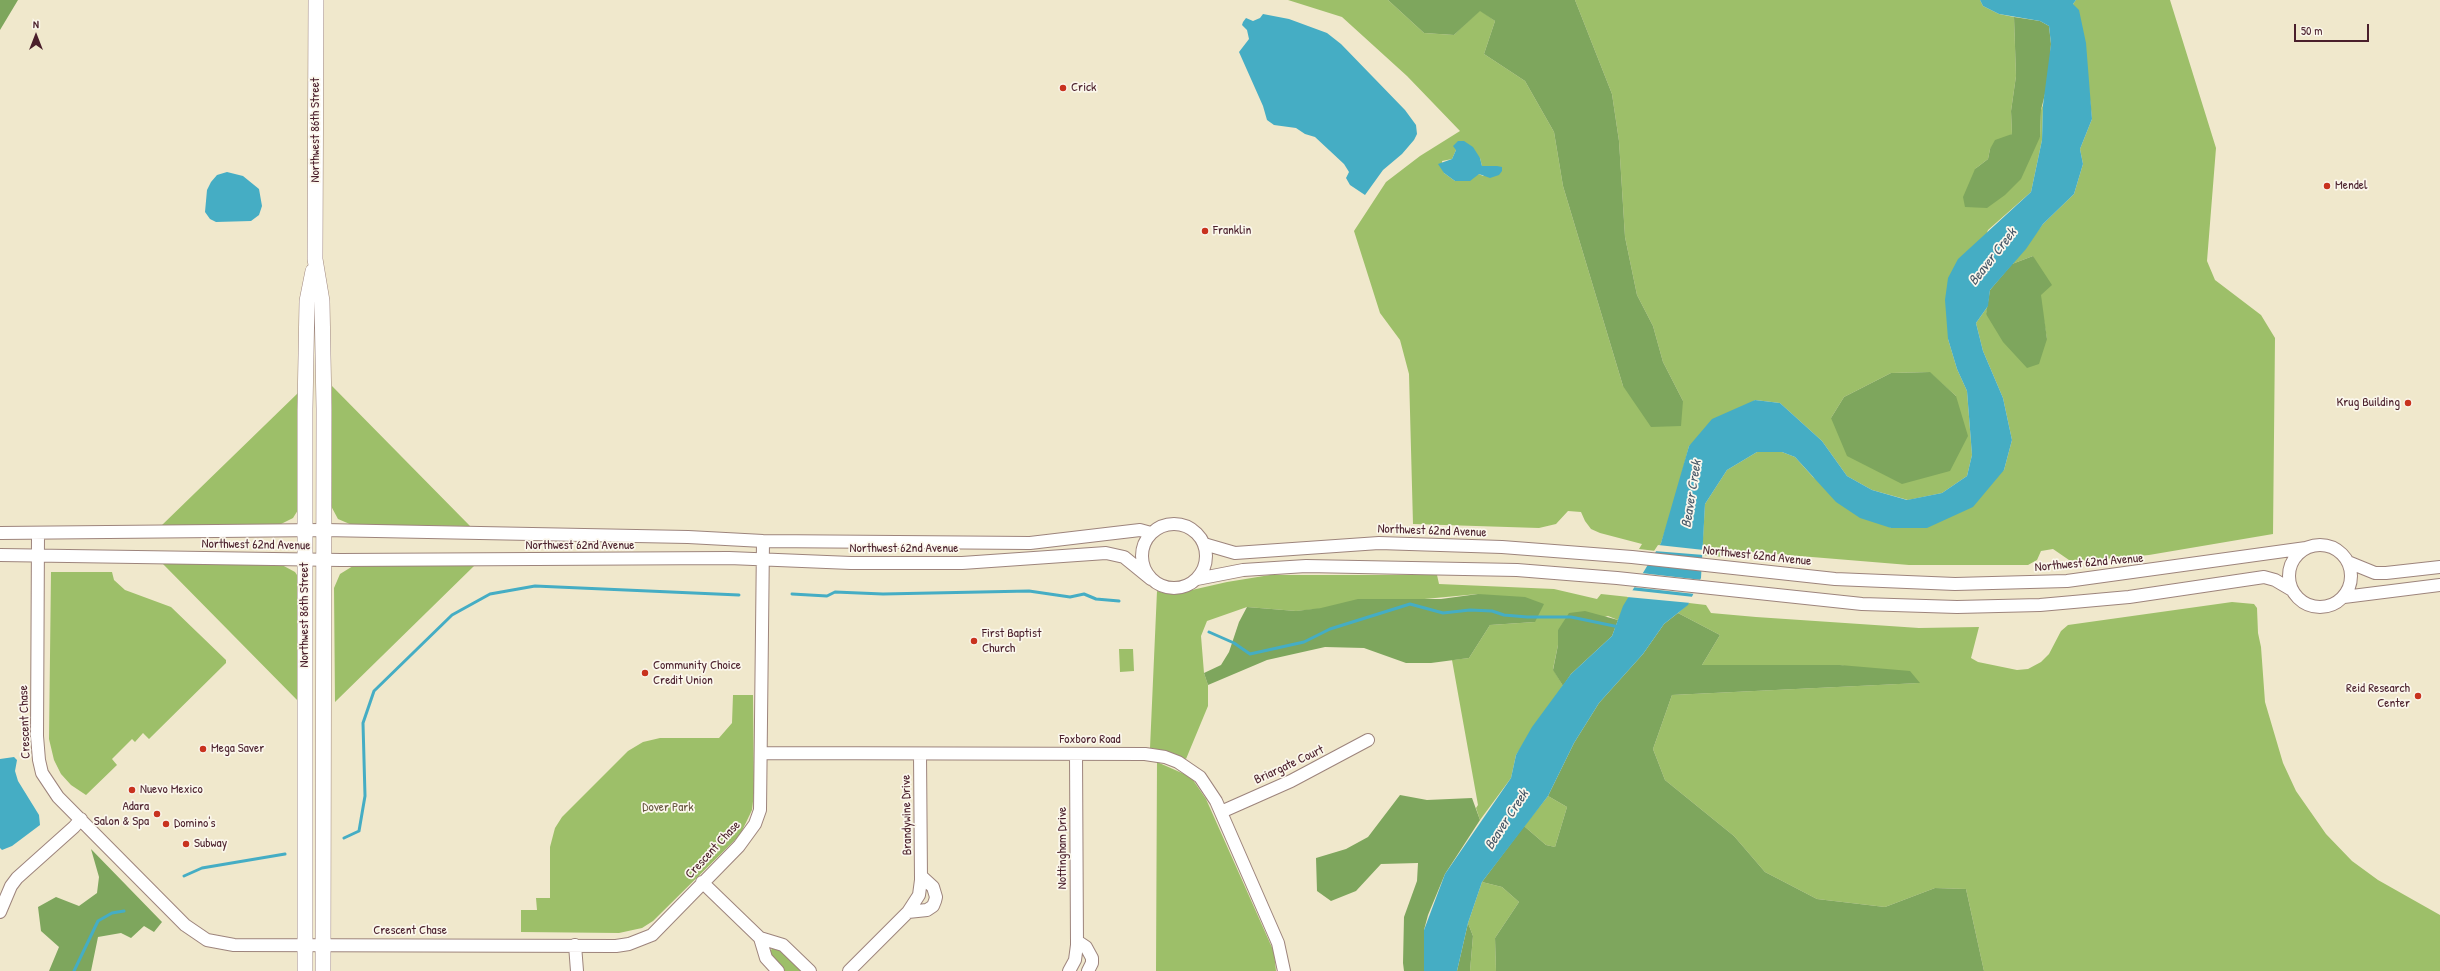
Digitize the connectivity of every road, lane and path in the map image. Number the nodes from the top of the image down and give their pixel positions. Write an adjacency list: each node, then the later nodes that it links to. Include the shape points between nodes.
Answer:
1 (316, 0): 2 (main road, Northwest 86th Street)
2 (316, 259): 3 (main road, Northwest 86th Street, via 308,301); 4 (main road, Northwest 86th Street, via 322,301)
3 (305, 530): 4 (street, Northwest 62nd Avenue); 7 (street, Northwest 62nd Avenue); 14 (main road, Northwest 86th Street)
4 (324, 530): 8 (street, Northwest 62nd Avenue); 15 (main road, Northwest 86th Street)
5 (0, 533): 7 (street, Northwest 62nd Avenue)
6 (1151, 533): 8 (street, Northwest 62nd Avenue, via 1140,530 1030,543); 9 (street, via 1162,526 1186,526 1197,533); 18 (street, via 1144,543 1141,556 1144,568)
7 (38, 534): 12 (street, Crescent Chase)
8 (763, 541): 13 (street, Crescent Chase)
9 (1204, 544): 10 (street, Northwest 62nd Avenue, via 1235,553 1379,543 1502,547 1632,557 1835,579 1947,584 2067,581); 19 (street, via 1205,562)
10 (2306, 548): 16 (street, via 2318,545 2330,547 2341,553); 21 (street, via 2296,556 2290,566 2289,579)
11 (0, 555): 12 (street, Northwest 62nd Avenue)
12 (38, 555): 14 (street, Northwest 62nd Avenue); 28 (street, Crescent Chase, via 36,570 39,760 48,784)
13 (763, 559): 15 (street, Northwest 62nd Avenue); 18 (street, Northwest 62nd Avenue, via 851,563 962,563 1106,554 1124,557); 24 (street, Crescent Chase)
14 (305, 560): 15 (street, Northwest 62nd Avenue); 35 (main road, Northwest 86th Street)
15 (324, 560): 36 (main road, Northwest 86th Street)
16 (2348, 562): 17 (street, via 2375,573); 22 (street, via 2352,574 2350,586)
17 (2440, 567)
18 (1151, 579): 19 (street, via 1161,586 1174,588 1186,586)
19 (1197, 579): 21 (street, via 1243,570 1306,566 1517,570 1862,604 1957,607 2040,605 2129,597 2264,577)
20 (2440, 585): 22 (street)
21 (2292, 590): 22 (street, via 2300,600 2316,607 2334,604)
22 (2344, 597)
23 (1368, 740): 27 (street, Briargate Court, via 1291,781)
24 (761, 753): 25 (street, Foxboro Road); 30 (street, Crescent Chase, via 761,795 755,824 740,846)
25 (920, 754): 26 (street, Foxboro Road); 29 (street, Brandywine Drive)
26 (1076, 754): 27 (street, Foxboro Road, via 1150,755 1178,762 1200,777 1209,788); 34 (street, Nottingham Drive)
27 (1221, 812): 46 (street, Foxboro Road, via 1278,943)
28 (81, 819): 31 (street, via 17,878); 35 (street, Crescent Chase, via 195,933 220,944)
29 (921, 876): 32 (street, Brandywine Drive, via 919,895); 32 (street, via 933,887 935,901 927,910)
30 (702, 882): 33 (street); 37 (street, Crescent Chase, via 652,935 641,941 616,946)
31 (0, 912)
32 (908, 912): 43 (street, Brandywine Drive)
33 (760, 938): 41 (street, via 766,958); 42 (street, via 783,945)
34 (1077, 941): 44 (street, Nottingham Drive, via 1075,960); 45 (street, via 1086,948 1092,958)
35 (305, 946): 36 (street, Crescent Chase); 38 (main road, Northwest 86th Street)
36 (323, 946): 37 (street, Crescent Chase); 39 (main road, Northwest 86th Street)
37 (575, 946): 40 (street)
38 (305, 971)
39 (323, 971)
40 (578, 971)
41 (778, 971)
42 (810, 971)
43 (849, 971)
44 (1069, 971)
45 (1088, 971)
46 (1284, 971)

